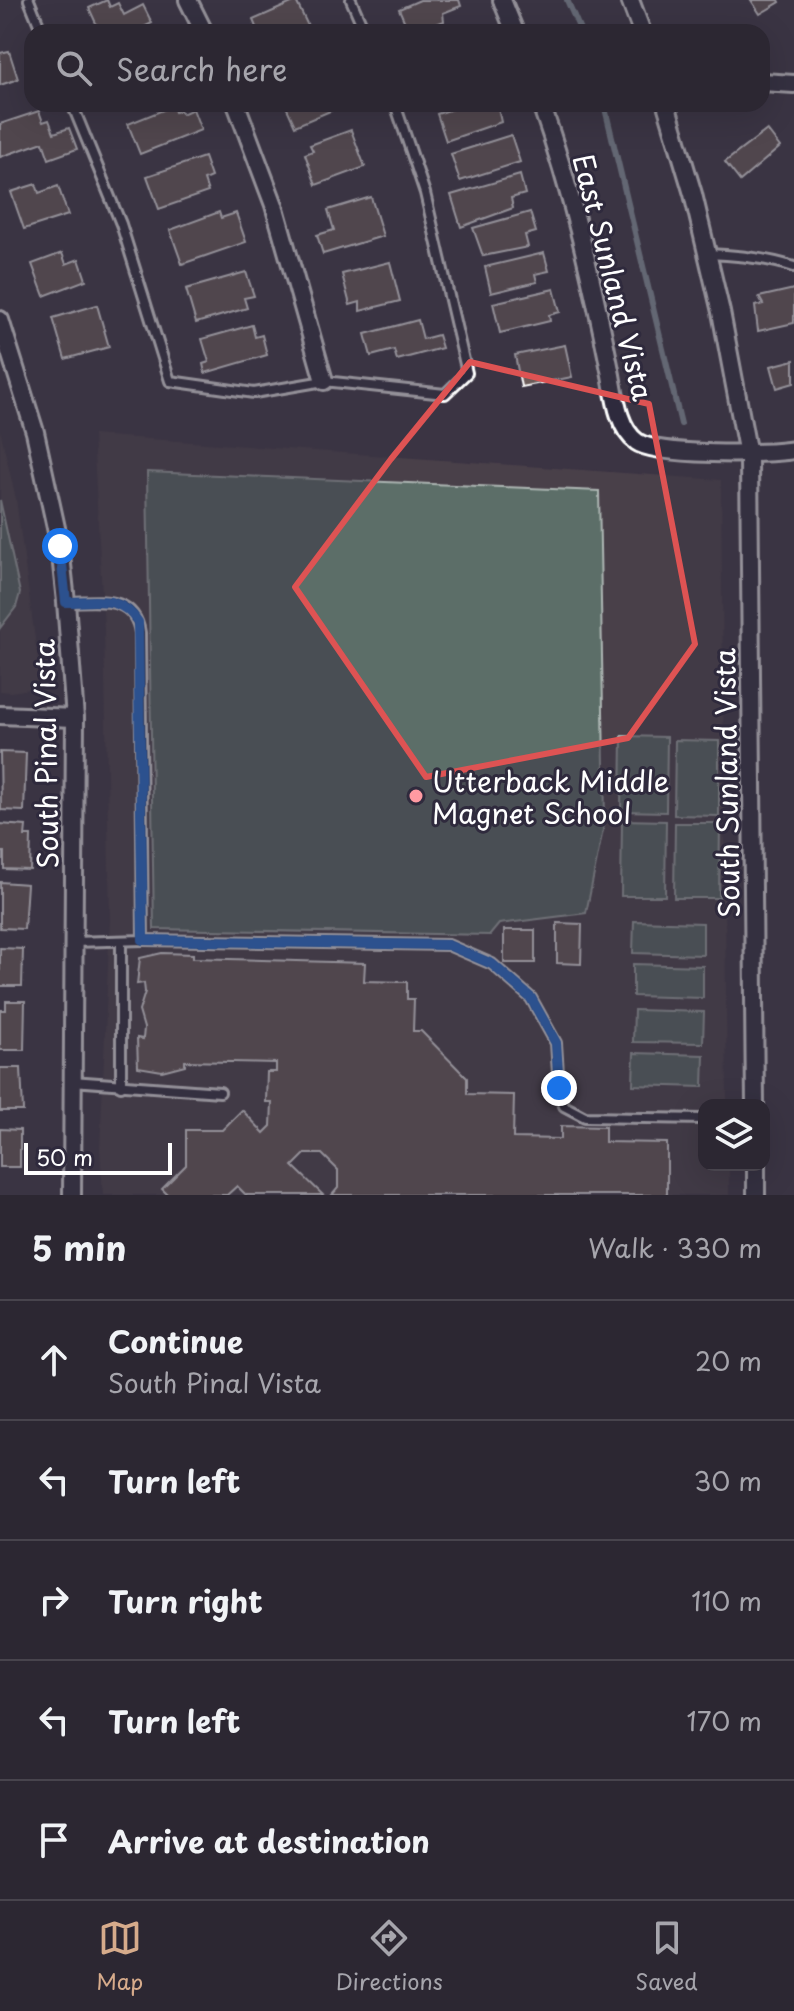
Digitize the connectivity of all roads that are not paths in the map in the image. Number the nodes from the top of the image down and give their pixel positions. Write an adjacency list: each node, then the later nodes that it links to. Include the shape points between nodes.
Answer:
1 (29, 0): 6 (lane)
2 (188, 0): 7 (street)
3 (351, 0): 8 (lane)
4 (502, 0): 9 (street)
5 (630, 0): 10 (street)
6 (39, 24)
7 (200, 24)
8 (362, 24)
9 (512, 24)
10 (639, 24)
11 (770, 82): 12 (street)
12 (794, 84)
13 (75, 112): 21 (lane, via 121,224 170,381 254,393)
14 (239, 112): 21 (street, via 274,205)
15 (398, 112): 21 (lane, via 425,193 467,373 445,394)
16 (544, 112): 23 (street, East Sunland Vista, via 573,202 625,428 638,444)
17 (668, 112): 18 (street)
18 (708, 254): 19 (lane); 23 (street)
19 (794, 267)
20 (0, 320): 24 (street, South Pinal Vista, via 35,432 60,546)
21 (324, 381)
22 (794, 450): 23 (street, East Sunland Vista)
23 (749, 457): 33 (street, South Sunland Vista)
24 (66, 602): 26 (street, South Pinal Vista); 27 (lane, via 111,601 131,611 138,622)
25 (0, 715): 26 (street)
26 (75, 718): 28 (street, South Pinal Vista)
27 (143, 940): 29 (lane); 34 (lane, via 448,945 492,964 531,998 556,1043 564,1106 585,1117)
28 (73, 942): 29 (lane); 30 (street, South Pinal Vista)
29 (121, 942): 31 (lane)
30 (71, 1081): 31 (lane); 36 (street, South Pinal Vista)
31 (121, 1086): 32 (lane)
32 (220, 1092)
33 (755, 1099)
34 (698, 1119)
35 (756, 1171): 37 (street)
36 (72, 1195)
37 (756, 1195)

